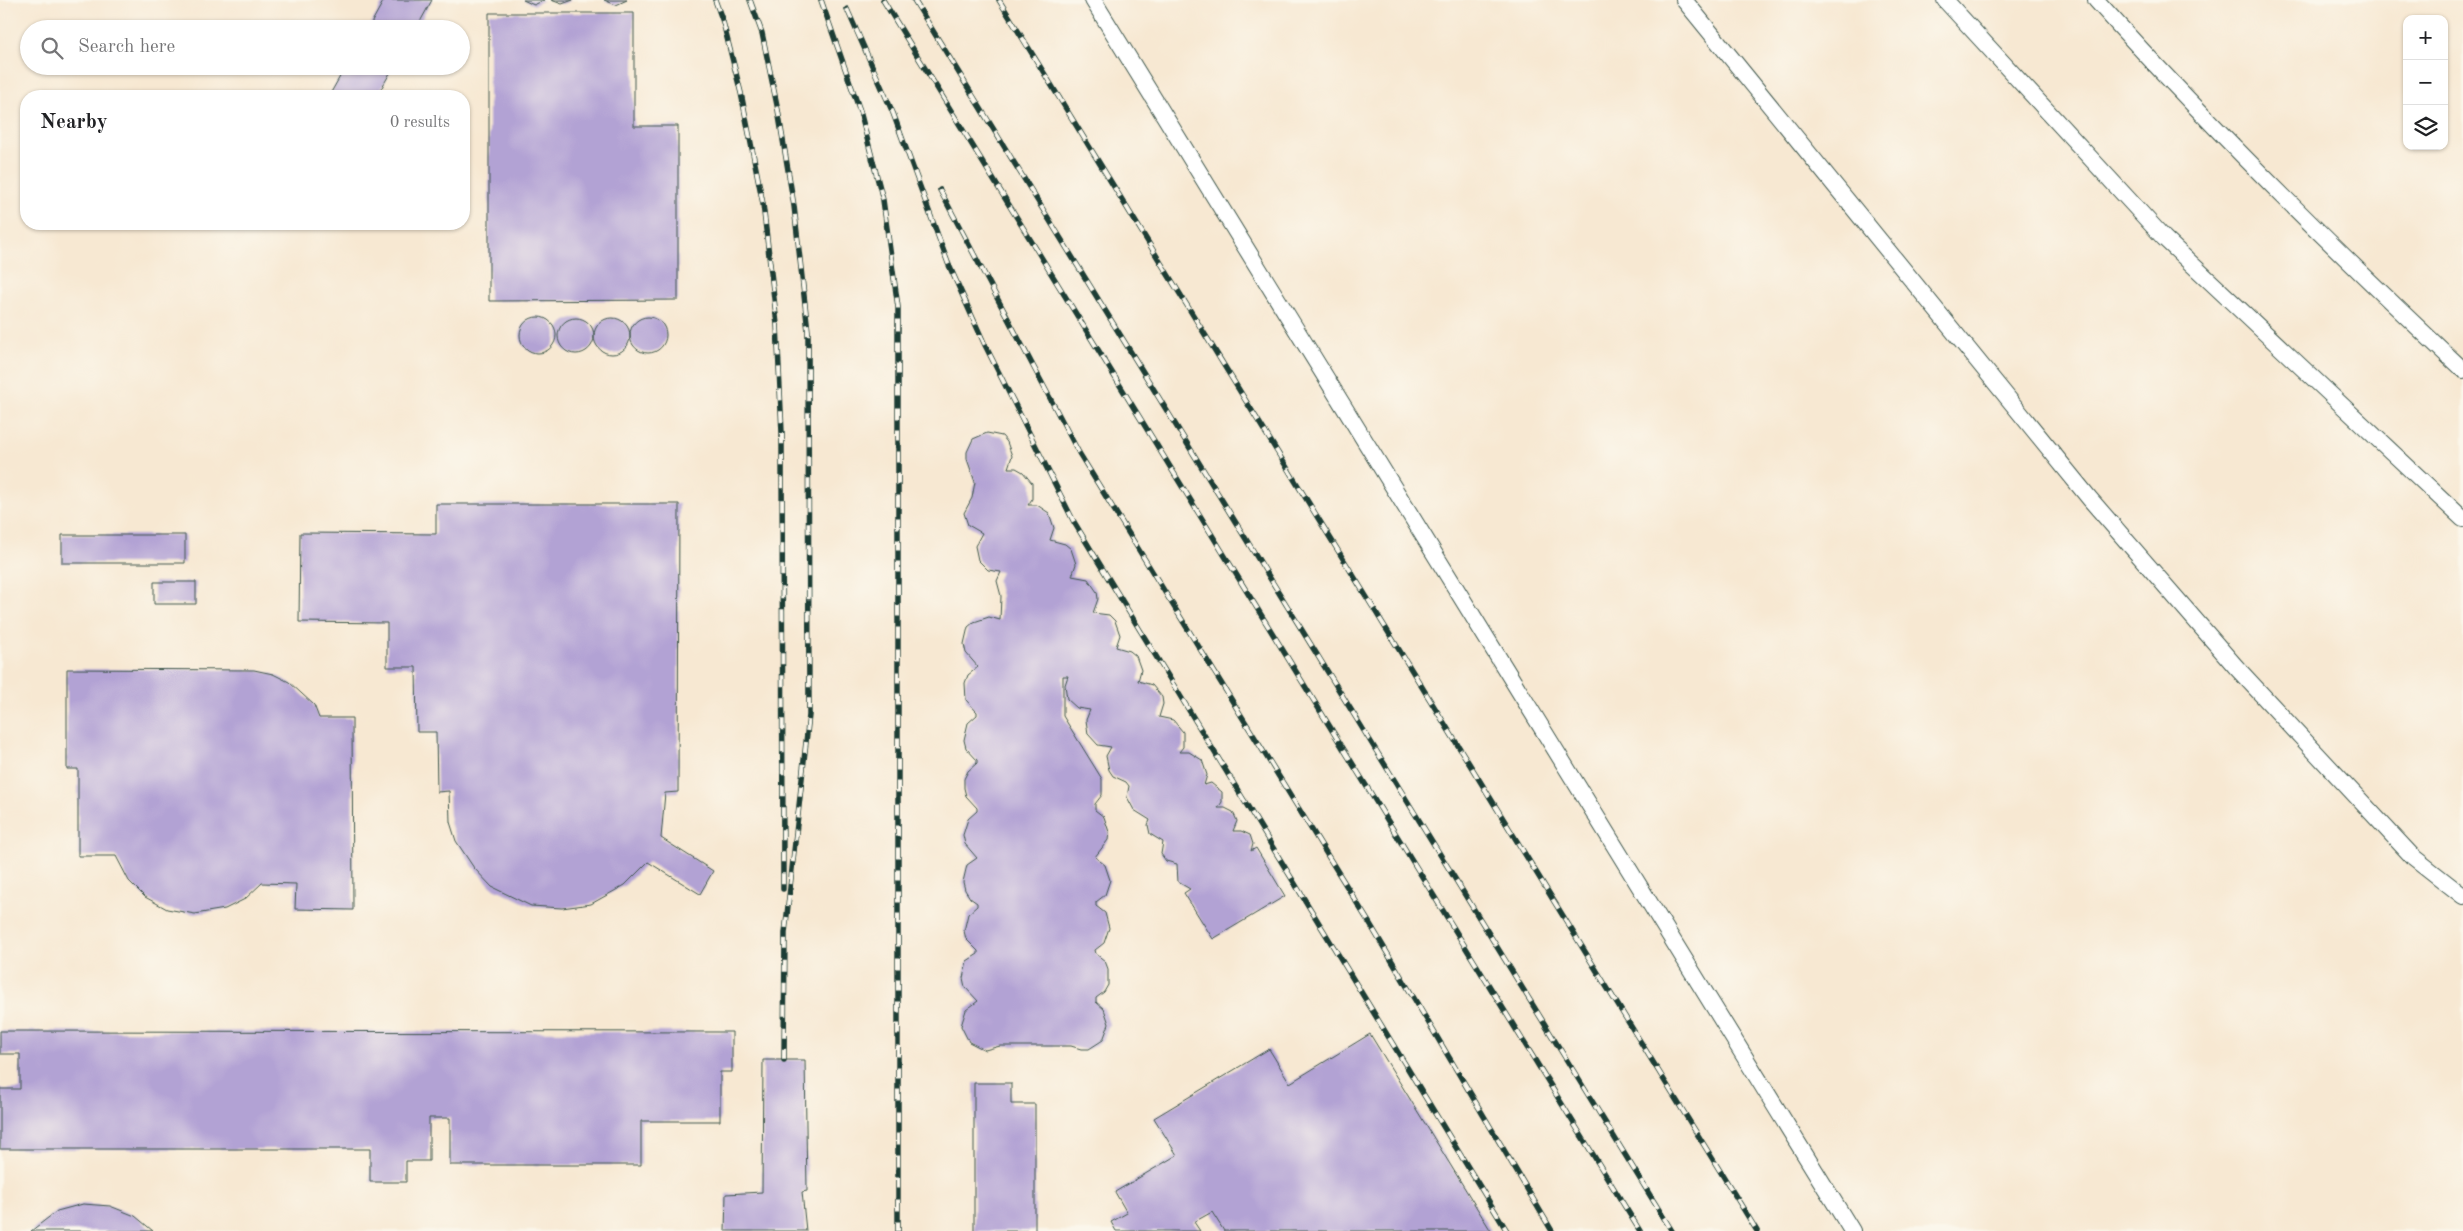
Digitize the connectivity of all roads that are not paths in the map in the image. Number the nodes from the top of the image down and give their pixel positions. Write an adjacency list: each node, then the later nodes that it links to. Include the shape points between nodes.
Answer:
1 (1093, 0): 8 (lane)
2 (1684, 0): 7 (lane, via 2109,521 2236,667 2405,848)
3 (1945, 0): 6 (lane, via 2164,238)
4 (2096, 0): 5 (lane, via 2154,65 2365,278)
5 (2463, 370)
6 (2463, 519)
7 (2463, 896)
8 (1852, 1231)

